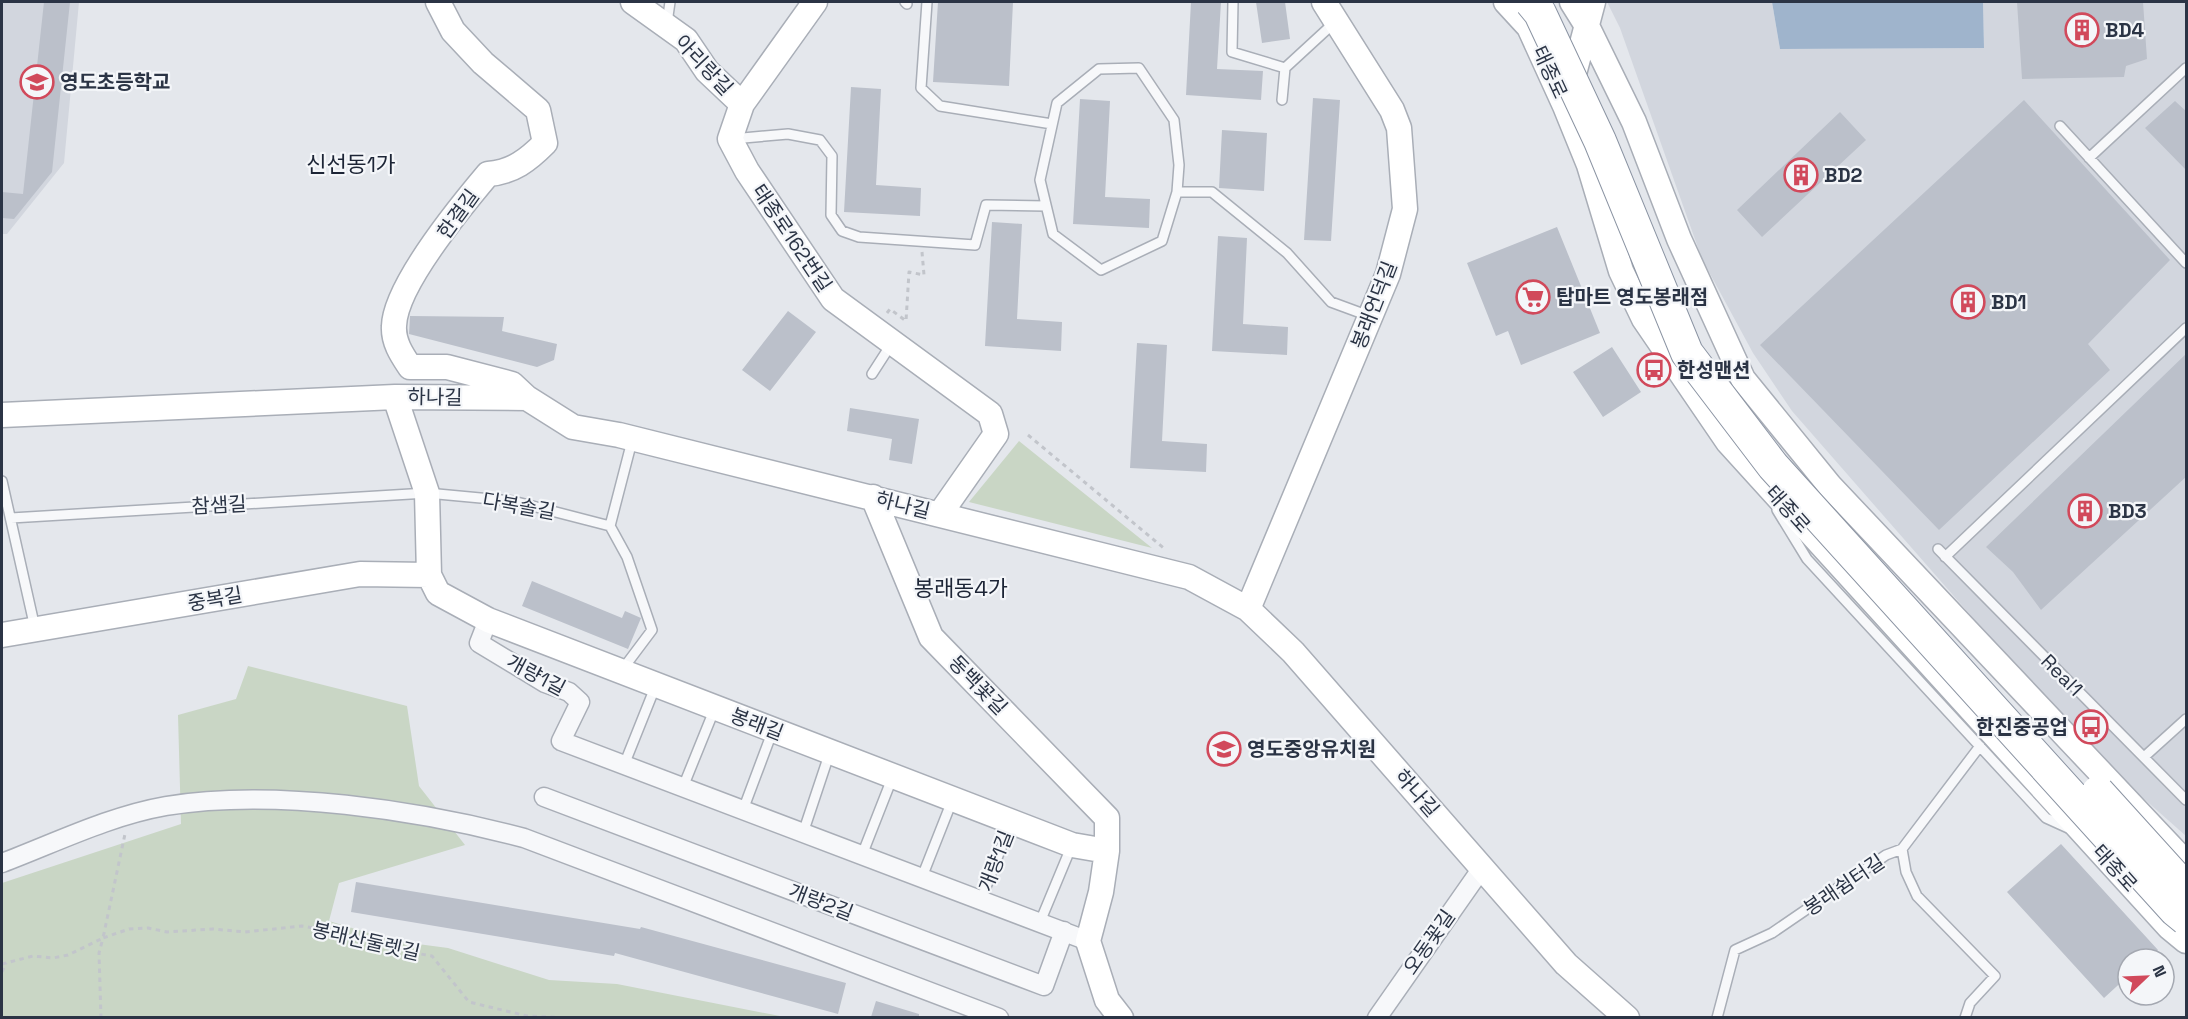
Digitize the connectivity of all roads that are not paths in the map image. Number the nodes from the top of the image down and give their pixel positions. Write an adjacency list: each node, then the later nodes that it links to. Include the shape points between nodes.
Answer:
1 (438, 2): 32 (main road, 한결길, via 453,31 483,63 538,110 545,143 506,172 488,174 464,203 400,297 394,326 398,350 410,368 447,367 512,384)
2 (633, 2): 13 (main road, 아리랑길)
3 (670, 2): 13 (lane, 아리랑길)
4 (815, 2): 18 (main road)
5 (927, 2): 20 (lane, via 921,88 940,106)
6 (1233, 2): 15 (lane, via 1232,52)
7 (1506, 2): 19 (main road, 태종로, via 1529,27)
8 (1531, 2): 77 (highway, bridge, via 1540,13 1596,131 1687,353 1773,466)
9 (1550, 2): 75 (highway, bridge, via 1618,130 1709,351 1821,491)
10 (1572, 2): 14 (main road)
11 (1593, 2): 14 (main road)
12 (1330, 12): 15 (lane); 27 (main road, 봉래언덕길, via 1376,84 1398,128 1405,209 1388,274)
13 (667, 26): 18 (main road, 아리랑길, via 686,40 707,71)
14 (1587, 26): 19 (main road); 72 (main road, via 1634,122 1679,239 1743,379 1830,486)
15 (1284, 68): 17 (lane)
16 (2187, 68): 23 (lane)
17 (1282, 100)
18 (742, 104): 22 (main road)
19 (1565, 106): 35 (main road, 태종로, via 1589,165 1621,271 1644,319 1728,442)
20 (1052, 124): 24 (lane, via 1057,103 1099,69 1140,68 1174,120 1179,165); 25 (lane, via 1040,180)
21 (2060, 126): 23 (lane)
22 (730, 139): 25 (lane, via 788,134 820,140 832,156 831,215 842,231 859,237 975,245 986,205); 29 (main road, 태종로162번길, via 747,171 833,299)
23 (2089, 158): 26 (lane)
24 (1177, 192): 25 (lane, via 1162,241 1101,270 1053,234); 27 (lane, via 1212,192 1287,253 1331,302)
25 (1046, 206)
26 (2187, 263)
27 (1371, 317): 45 (main road, 봉래언덕길)
28 (2187, 328): 43 (lane)
29 (892, 343): 30 (lane); 39 (main road, 태종로162번길, via 990,414 996,434)
30 (872, 374)
31 (395, 397): 32 (main road, 하나길); 33 (main road, 하나길); 37 (main road)
32 (527, 398): 34 (main road, 하나길, via 573,427)
33 (2, 415)
34 (633, 438): 38 (main road, 하나길); 41 (lane)
35 (1754, 472): 54 (lane, via 1807,560); 66 (main road, 태종로)
36 (2, 481): 40 (lane)
37 (427, 493): 40 (lane, 참샘길); 41 (lane, 다복솔길, via 513,501); 44 (main road)
38 (873, 497): 39 (main road, 하나길); 69 (main road, 동백꽃길, via 932,637 1107,818)
39 (940, 514): 45 (main road, 하나길, via 1189,576)
40 (11, 518): 47 (lane)
41 (610, 526): 49 (lane, via 627,557 652,630)
42 (1938, 549): 43 (lane, Real1)
43 (1946, 557): 56 (lane, Real1)
44 (429, 575): 46 (main road, 봉래길, via 438,593); 47 (main road, 중복길, via 360,574)
45 (1248, 609): 73 (main road, 하나길, via 1293,652)
46 (488, 620): 49 (main road, 봉래길); 57 (street, 개량1길, via 479,643 545,683 569,692 580,702 561,741)
47 (35, 629): 48 (main road, 중복길)
48 (2, 635)
49 (621, 671): 50 (main road, 봉래길)
50 (656, 685): 51 (main road, 봉래길); 57 (lane)
51 (715, 708): 53 (main road, 봉래길); 59 (lane)
52 (2187, 719): 56 (lane)
53 (773, 730): 55 (main road, 봉래길); 63 (lane)
54 (1980, 746): 66 (lane, via 2046,818); 68 (lane, 봉래쉼터길)
55 (830, 752): 58 (main road, 봉래길); 65 (lane)
56 (2144, 758): 62 (lane, Real1)
57 (624, 765): 59 (street, 개량1길)
58 (892, 776): 61 (main road, 봉래길); 70 (lane)
59 (682, 787): 63 (street, 개량1길)
60 (544, 797): 79 (street, 개량2길, via 1044,986)
61 (952, 799): 64 (main road, 봉래길); 74 (lane)
62 (2187, 800)
63 (743, 810): 65 (street, 개량1길)
64 (1011, 822): 67 (main road, 봉래길); 76 (lane, 개량1길)
65 (803, 832): 70 (street, 개량1길)
66 (2088, 838): 81 (main road, 태종로, via 2169,927)
67 (1072, 845): 69 (main road, 봉래길); 78 (lane)
68 (1902, 849): 86 (lane, 봉래쉼터길, via 1886,855 1773,933 1735,950); 87 (lane, via 1906,872 1917,896 1995,976 1970,1003)
69 (1107, 851): 80 (main road)
70 (862, 855): 74 (street, 개량1길)
71 (2, 862): 82 (street, via 165,806 231,799 378,809 484,827 588,860)
72 (2187, 863)
73 (1482, 868): 84 (street, 오동꽃길); 85 (main road, 하나길, via 1566,964)
74 (921, 878): 76 (street, 개량1길)
75 (2187, 889)
76 (981, 900): 78 (street, 개량1길)
77 (2187, 919)
78 (1040, 922): 79 (street, 개량1길)
79 (1064, 931): 80 (street, 개량1길)
80 (1088, 940): 83 (main road, via 1107,1000)
81 (2187, 941)
82 (999, 1017)
83 (1121, 1017)
84 (1377, 1017)
85 (1627, 1017)
86 (1717, 1017)
87 (1965, 1017)

